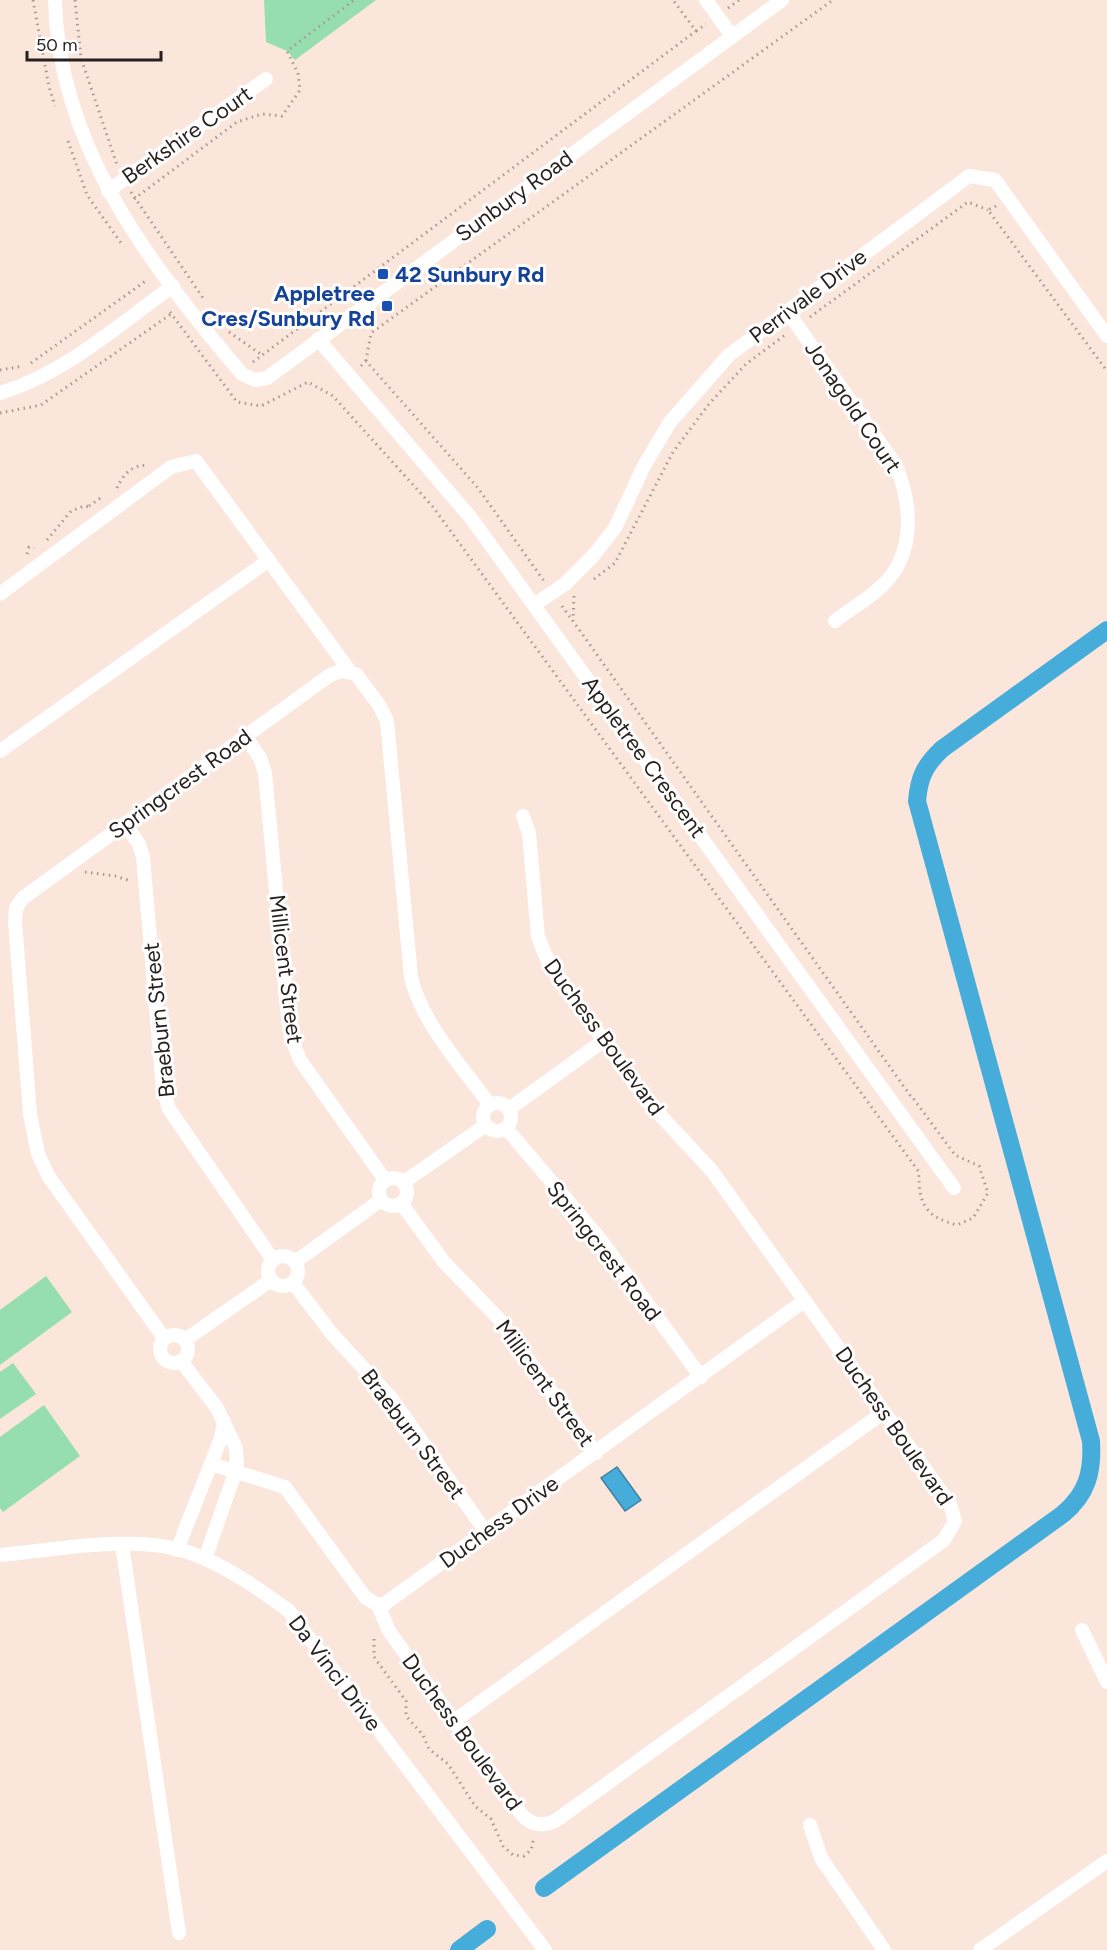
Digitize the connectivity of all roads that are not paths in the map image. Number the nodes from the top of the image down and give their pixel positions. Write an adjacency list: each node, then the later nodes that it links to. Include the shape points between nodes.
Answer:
1 (55, 0): 6 (street, via 68,95)
2 (706, 0): 4 (street)
3 (782, 0): 4 (street, Sunbury Road)
4 (732, 36): 10 (street, Sunbury Road)
5 (266, 79): 6 (street, Berkshire Court)
6 (108, 191): 7 (street)
7 (173, 286): 10 (street, Sunbury Road, via 241,372 255,380 267,378); 11 (street, via 62,366 27,386)
8 (787, 311): 9 (street, Perrivale Drive, via 969,176 995,180); 14 (street, Perrivale Drive, via 729,355 704,381 670,422 615,528 593,556); 15 (street, Jonagold Court, via 895,464 910,514 905,544 884,584)
9 (1107, 336)
10 (318, 339): 14 (street, Appletree Crescent, via 471,518)
11 (0, 393)
12 (268, 560): 13 (street, via 196,460 171,466); 16 (street); 18 (street)
13 (0, 594)
14 (534, 605): 28 (street, Appletree Crescent)
15 (835, 621)
16 (349, 670): 17 (street, Springcrest Road, via 330,675); 22 (street, via 366,686 387,721 415,991 427,1018)
17 (246, 736): 20 (street, Springcrest Road); 26 (street, Millicent Street, via 265,773 293,1047)
18 (0, 751)
19 (523, 816): 21 (street, Duchess Boulevard, via 529,833 538,937 544,954)
20 (125, 824): 31 (street, Braeburn Street, via 143,856 163,1089 169,1109); 36 (street, Springcrest Road, via 23,898 16,908 16,934 34,1140 49,1177)
21 (603, 1041): 23 (street); 35 (street, Duchess Boulevard, via 655,1111 712,1171)
22 (489, 1105): 23 (street, via 498,1102); 24 (street, via 483,1114)
23 (509, 1109): 25 (street, via 512,1117)
24 (486, 1125): 25 (street, via 498,1131); 27 (street)
25 (506, 1128): 39 (street, Springcrest Road, via 600,1239)
26 (385, 1180): 27 (street, via 397,1178); 29 (street, via 378,1191)
27 (404, 1182): 30 (street, via 407,1191)
28 (954, 1188)
29 (381, 1200): 30 (street, via 388,1206); 32 (street)
30 (402, 1203): 42 (street, Millicent Street, via 444,1262 499,1319)
31 (273, 1260): 32 (street, via 282,1256); 33 (street, via 268,1271)
32 (295, 1262): 34 (street, via 298,1271)
33 (271, 1280): 34 (street, via 281,1286); 37 (street)
34 (293, 1282): 45 (street, Braeburn Street, via 333,1335 392,1399)
35 (804, 1301): 39 (street, Duchess Drive); 40 (street, Duchess Boulevard)
36 (164, 1338): 37 (street, via 177,1335); 38 (street, via 159,1351 164,1359 172,1363)
37 (185, 1340): 38 (street, via 187,1353)
38 (181, 1361): 41 (street)
39 (700, 1377): 42 (street, Duchess Drive)
40 (884, 1412): 53 (street); 53 (street, Duchess Boulevard, via 953,1508 955,1521 947,1538 558,1819 544,1825 525,1819)
41 (224, 1422): 43 (street); 44 (street, via 236,1448)
42 (596, 1453): 45 (street, Duchess Drive)
43 (211, 1464): 44 (street); 47 (street)
44 (235, 1472): 49 (street); 50 (street, via 285,1487 365,1597)
45 (486, 1532): 50 (street, Duchess Drive, via 387,1603)
46 (122, 1545): 47 (street, Da Vinci Drive); 48 (street, Da Vinci Drive); 56 (street)
47 (177, 1550): 49 (street, Da Vinci Drive)
48 (0, 1555)
49 (205, 1559): 57 (street, Da Vinci Drive, via 244,1579 288,1610)
50 (378, 1605): 53 (street, Duchess Boulevard, via 389,1631)
51 (1082, 1630): 52 (street)
52 (1107, 1682)
53 (454, 1721)
54 (810, 1825): 58 (street, via 821,1858)
55 (1107, 1861): 59 (street)
56 (179, 1933)
57 (544, 1950)
58 (884, 1950)
59 (980, 1950)

